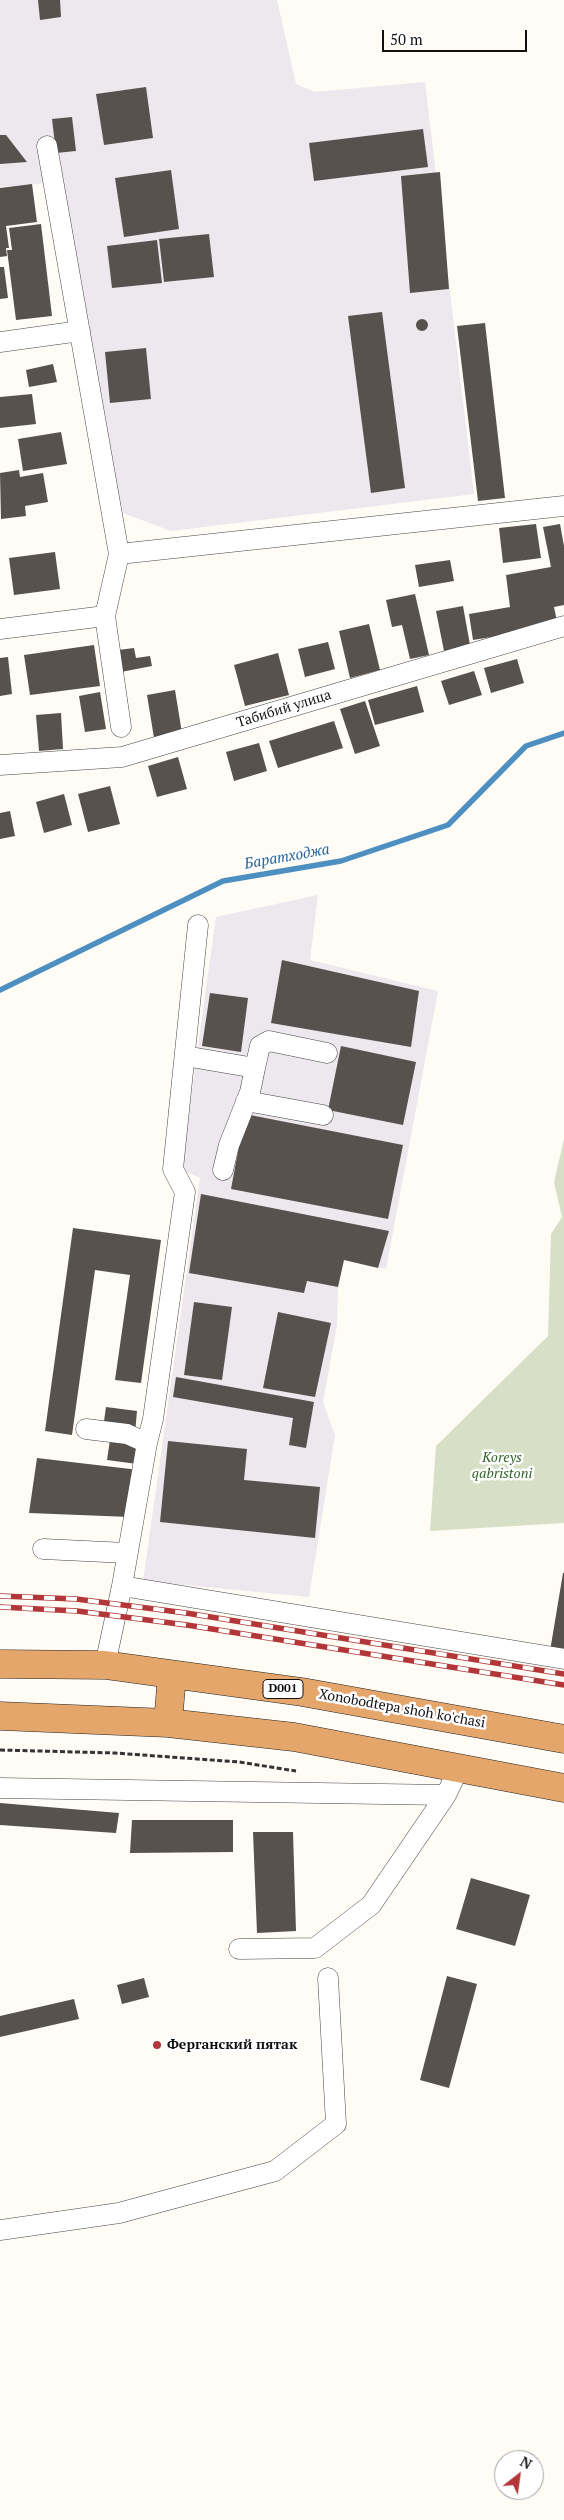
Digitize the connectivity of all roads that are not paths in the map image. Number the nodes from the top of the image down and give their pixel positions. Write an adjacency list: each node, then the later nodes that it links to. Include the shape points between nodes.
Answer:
1 (47, 146): 2 (street)
2 (80, 331): 3 (street); 5 (street)
3 (0, 342)
4 (564, 506): 5 (street)
5 (119, 554): 6 (street)
6 (105, 616): 8 (street); 9 (street)
7 (564, 626): 10 (street, Табибий улица, via 122,757)
8 (0, 629)
9 (121, 727)
10 (0, 765)
11 (198, 925): 13 (street)
12 (327, 1053): 14 (street, via 269,1040 260,1046)
13 (185, 1056): 14 (street); 19 (street, via 173,1168 185,1192)
14 (255, 1068): 15 (street)
15 (246, 1102): 16 (street); 17 (street)
16 (323, 1115)
17 (223, 1170)
18 (86, 1428): 19 (street, via 127,1434)
19 (147, 1443): 21 (street)
20 (43, 1549): 21 (street)
21 (127, 1554): 22 (street)
22 (122, 1586): 23 (street); 25 (street)
23 (564, 1659)
24 (0, 1664): 25 (highway, Xonobodtepa shoh ko'chasi / D001)
25 (105, 1664): 26 (highway, Xonobodtepa shoh ko'chasi / D001)
26 (172, 1675): 28 (highway); 29 (highway, Xonobodtepa shoh ko'chasi / D001, via 302,1692)
27 (0, 1716): 28 (highway)
28 (168, 1723): 30 (highway, via 294,1738)
29 (564, 1739)
30 (459, 1768): 32 (highway); 33 (street)
31 (0, 1788): 33 (street)
32 (564, 1788)
33 (446, 1795): 34 (street, via 371,1905 315,1948)
34 (240, 1949)
35 (328, 1978): 36 (street, via 336,2124 321,2136 275,2171 119,2213)
36 (0, 2230)

